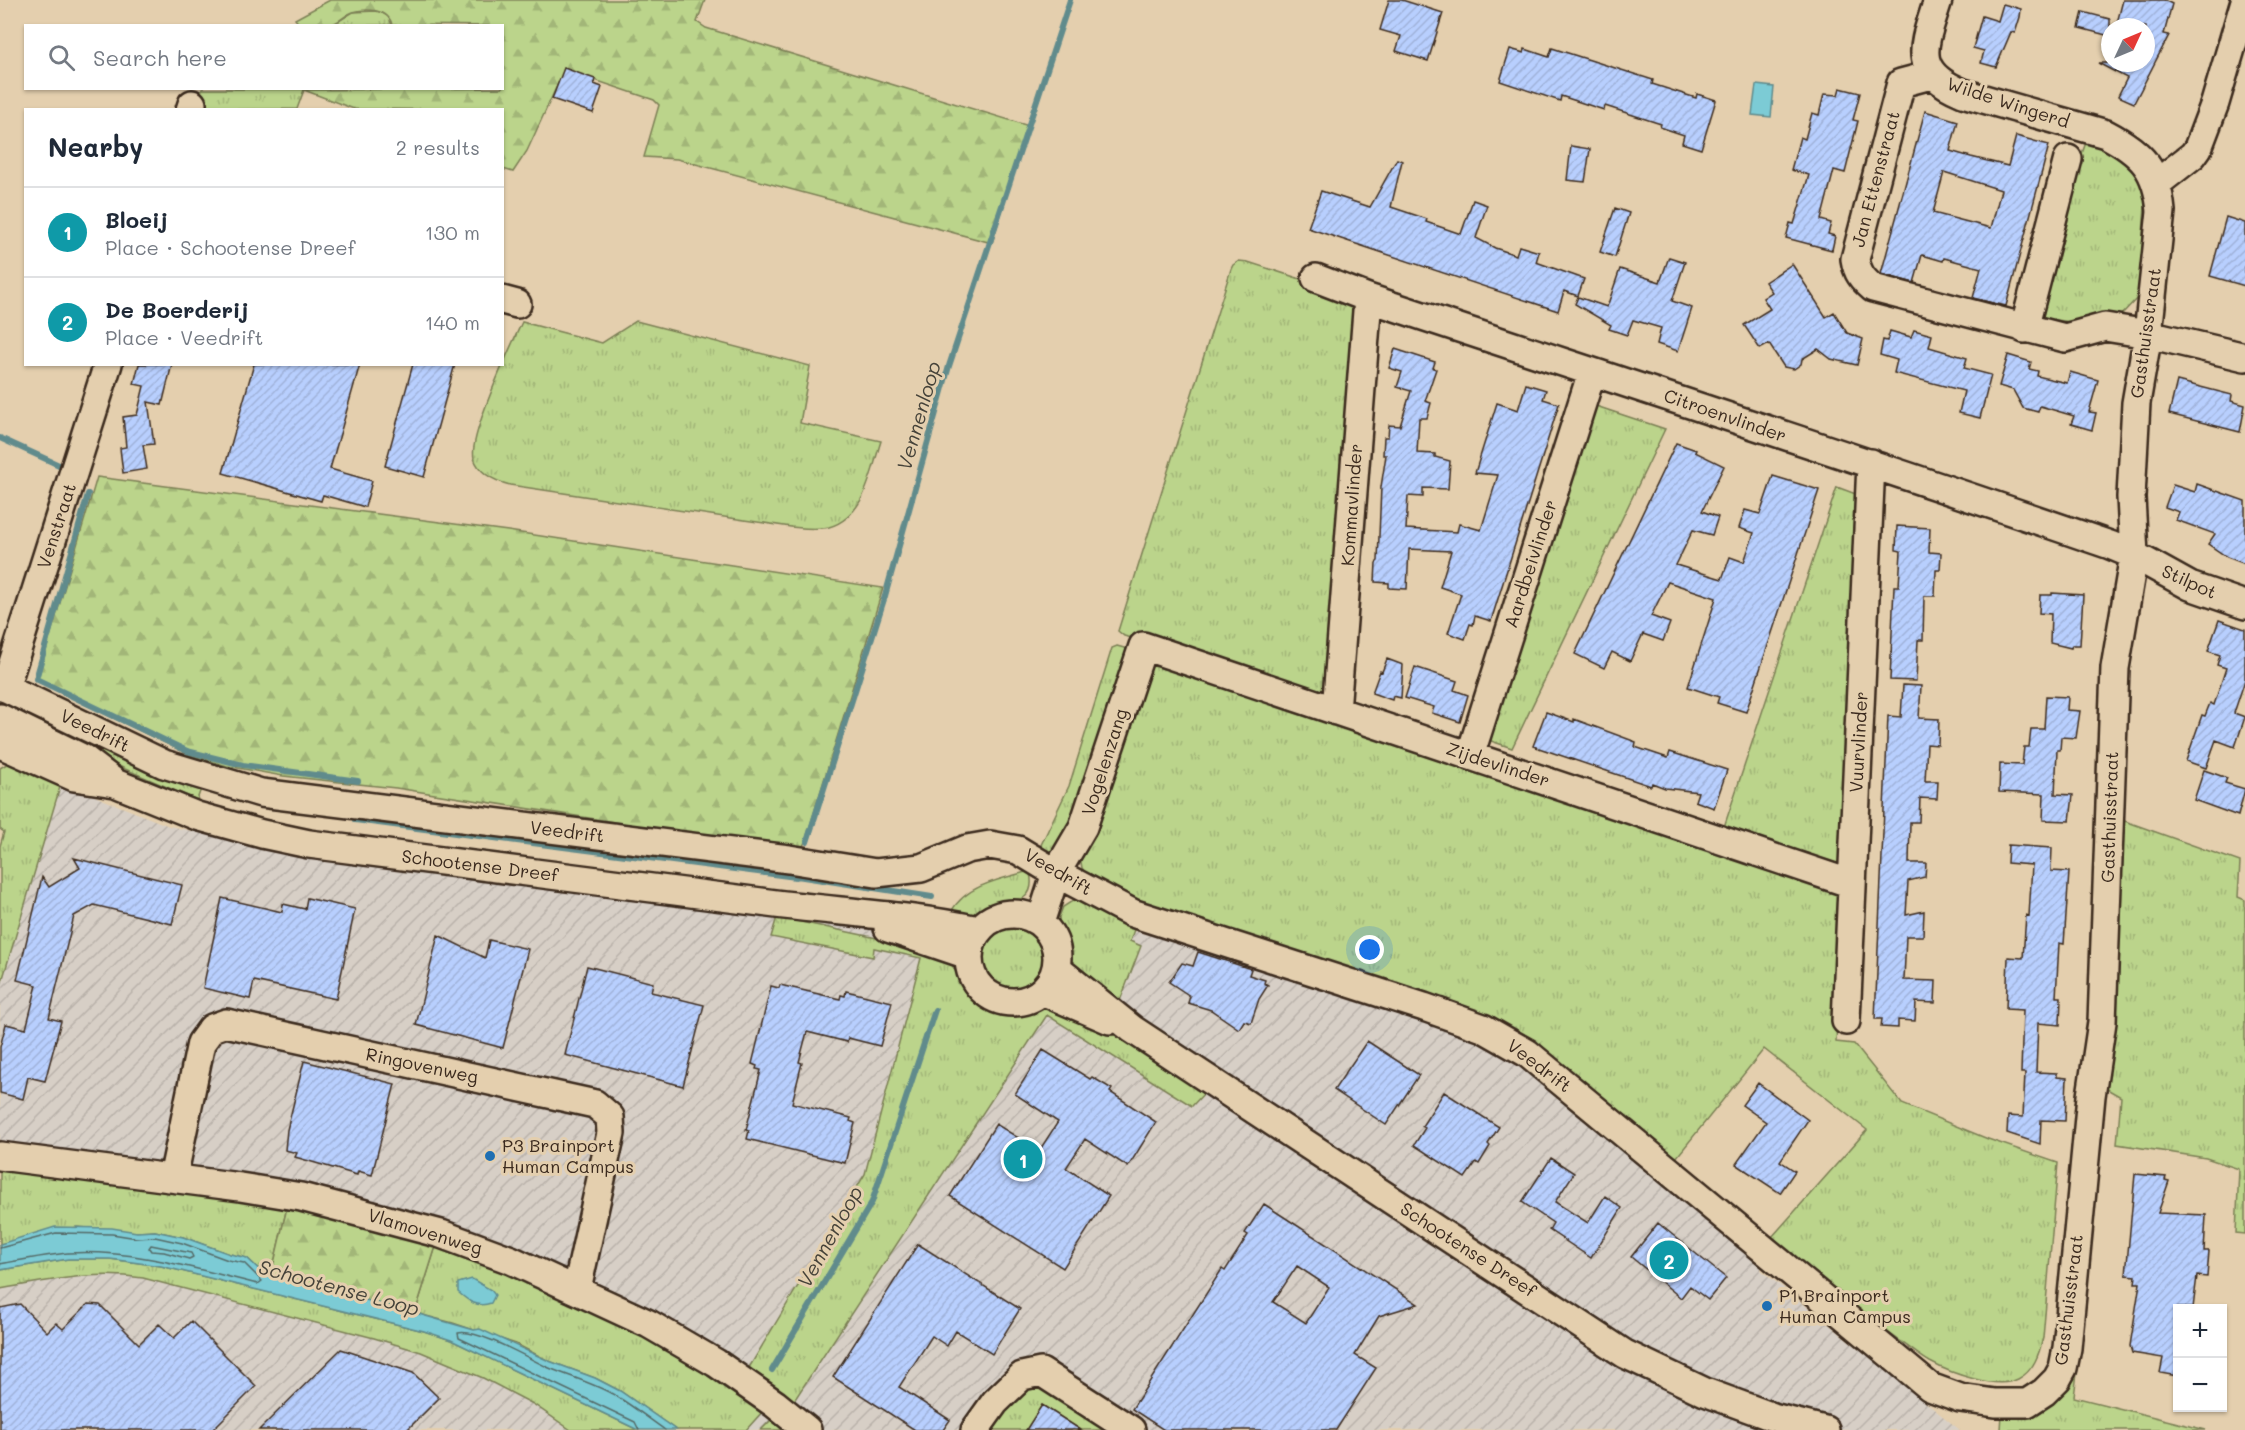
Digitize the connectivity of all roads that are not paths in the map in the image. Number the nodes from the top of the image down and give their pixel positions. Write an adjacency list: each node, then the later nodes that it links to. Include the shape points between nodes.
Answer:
1 (1938, 0): 3 (street, Wilde Wingerd, via 1926,41 1925,60)
2 (2245, 1): 5 (street, via 2198,148 2193,155)
3 (1931, 75): 5 (street, Wilde Wingerd, via 1963,93 2106,134 2141,156); 8 (street, Jan Ettenstraat, via 1901,83 1855,258 1857,271 1873,288)
4 (2068, 159): 8 (street)
5 (2153, 176): 9 (street, Gasthuisstraat, via 2162,211)
6 (1316, 278): 7 (street, Citroenvlinder)
7 (1368, 298): 12 (street, Citroenvlinder); 18 (street, Kommavlinder)
8 (2024, 329): 9 (street, Jan Ettenstraat, via 2065,338 2105,327)
9 (2148, 334): 10 (street, Jan Ettenstraat); 14 (street, Gasthuisstraat, via 2136,403 2131,497)
10 (2245, 357)
11 (107, 366): 17 (street, Venstraat)
12 (1592, 372): 13 (street, Citroenvlinder); 21 (street, Aardbeivlinder)
13 (1871, 463): 14 (street, Citroenvlinder); 24 (street, Vuurvlinder)
14 (2134, 555): 15 (street, Stilpot, via 2190,586); 34 (street, Gasthuisstraat, via 2115,668 2102,1022 2091,1096 2067,1348 2063,1368 2044,1392 2027,1403)
15 (2245, 605)
16 (1143, 646): 18 (street, Zijdevlinder); 23 (street, Vogelenzang, via 1083,827)
17 (2, 687): 23 (street, Veedrift, via 164,764 261,793 876,873 921,868 967,849 990,845 1018,850)
18 (1336, 711): 21 (street, Zijdevlinder)
19 (0, 718): 22 (street, Schootense Dreef, via 84,759)
20 (0, 744): 22 (street, Schootense Dreef, via 74,777)
21 (1470, 756): 24 (street, Zijdevlinder)
22 (115, 783): 26 (street, Schootense Dreef, via 197,816 309,844 939,922)
23 (1056, 873): 25 (street, Vogelenzang, via 1036,892); 34 (street, Veedrift, via 1132,913 1482,1028 1527,1053 1930,1387 1960,1398)
24 (1852, 884): 29 (street, Vuurvlinder)
25 (1029, 919): 26 (street, via 996,917 989,920); 27 (street, via 1049,932 1057,955)
26 (973, 943): 28 (street, via 970,972 979,987 993,998 1009,1002 1027,1000)
27 (1056, 968): 28 (street); 30 (street, Schootense Dreef)
28 (1042, 992): 30 (street, Schootense Dreef)
29 (1846, 1020)
30 (1132, 1029): 38 (street, Schootense Dreef, via 1625,1354 1705,1392 1773,1417)
31 (0, 1156): 32 (street, Vlamovenweg)
32 (173, 1178): 33 (street, Vlamovenweg, via 302,1197 441,1234); 33 (street, Ringovenweg, via 201,1043 212,1028 226,1023 595,1104 610,1117 611,1133)
33 (577, 1289): 35 (street, Vlamovenweg, via 716,1363)
34 (1995, 1403)
35 (807, 1430)
36 (975, 1430): 37 (street, via 995,1402 1022,1376 1041,1372)
37 (1131, 1430)
38 (1825, 1430)

